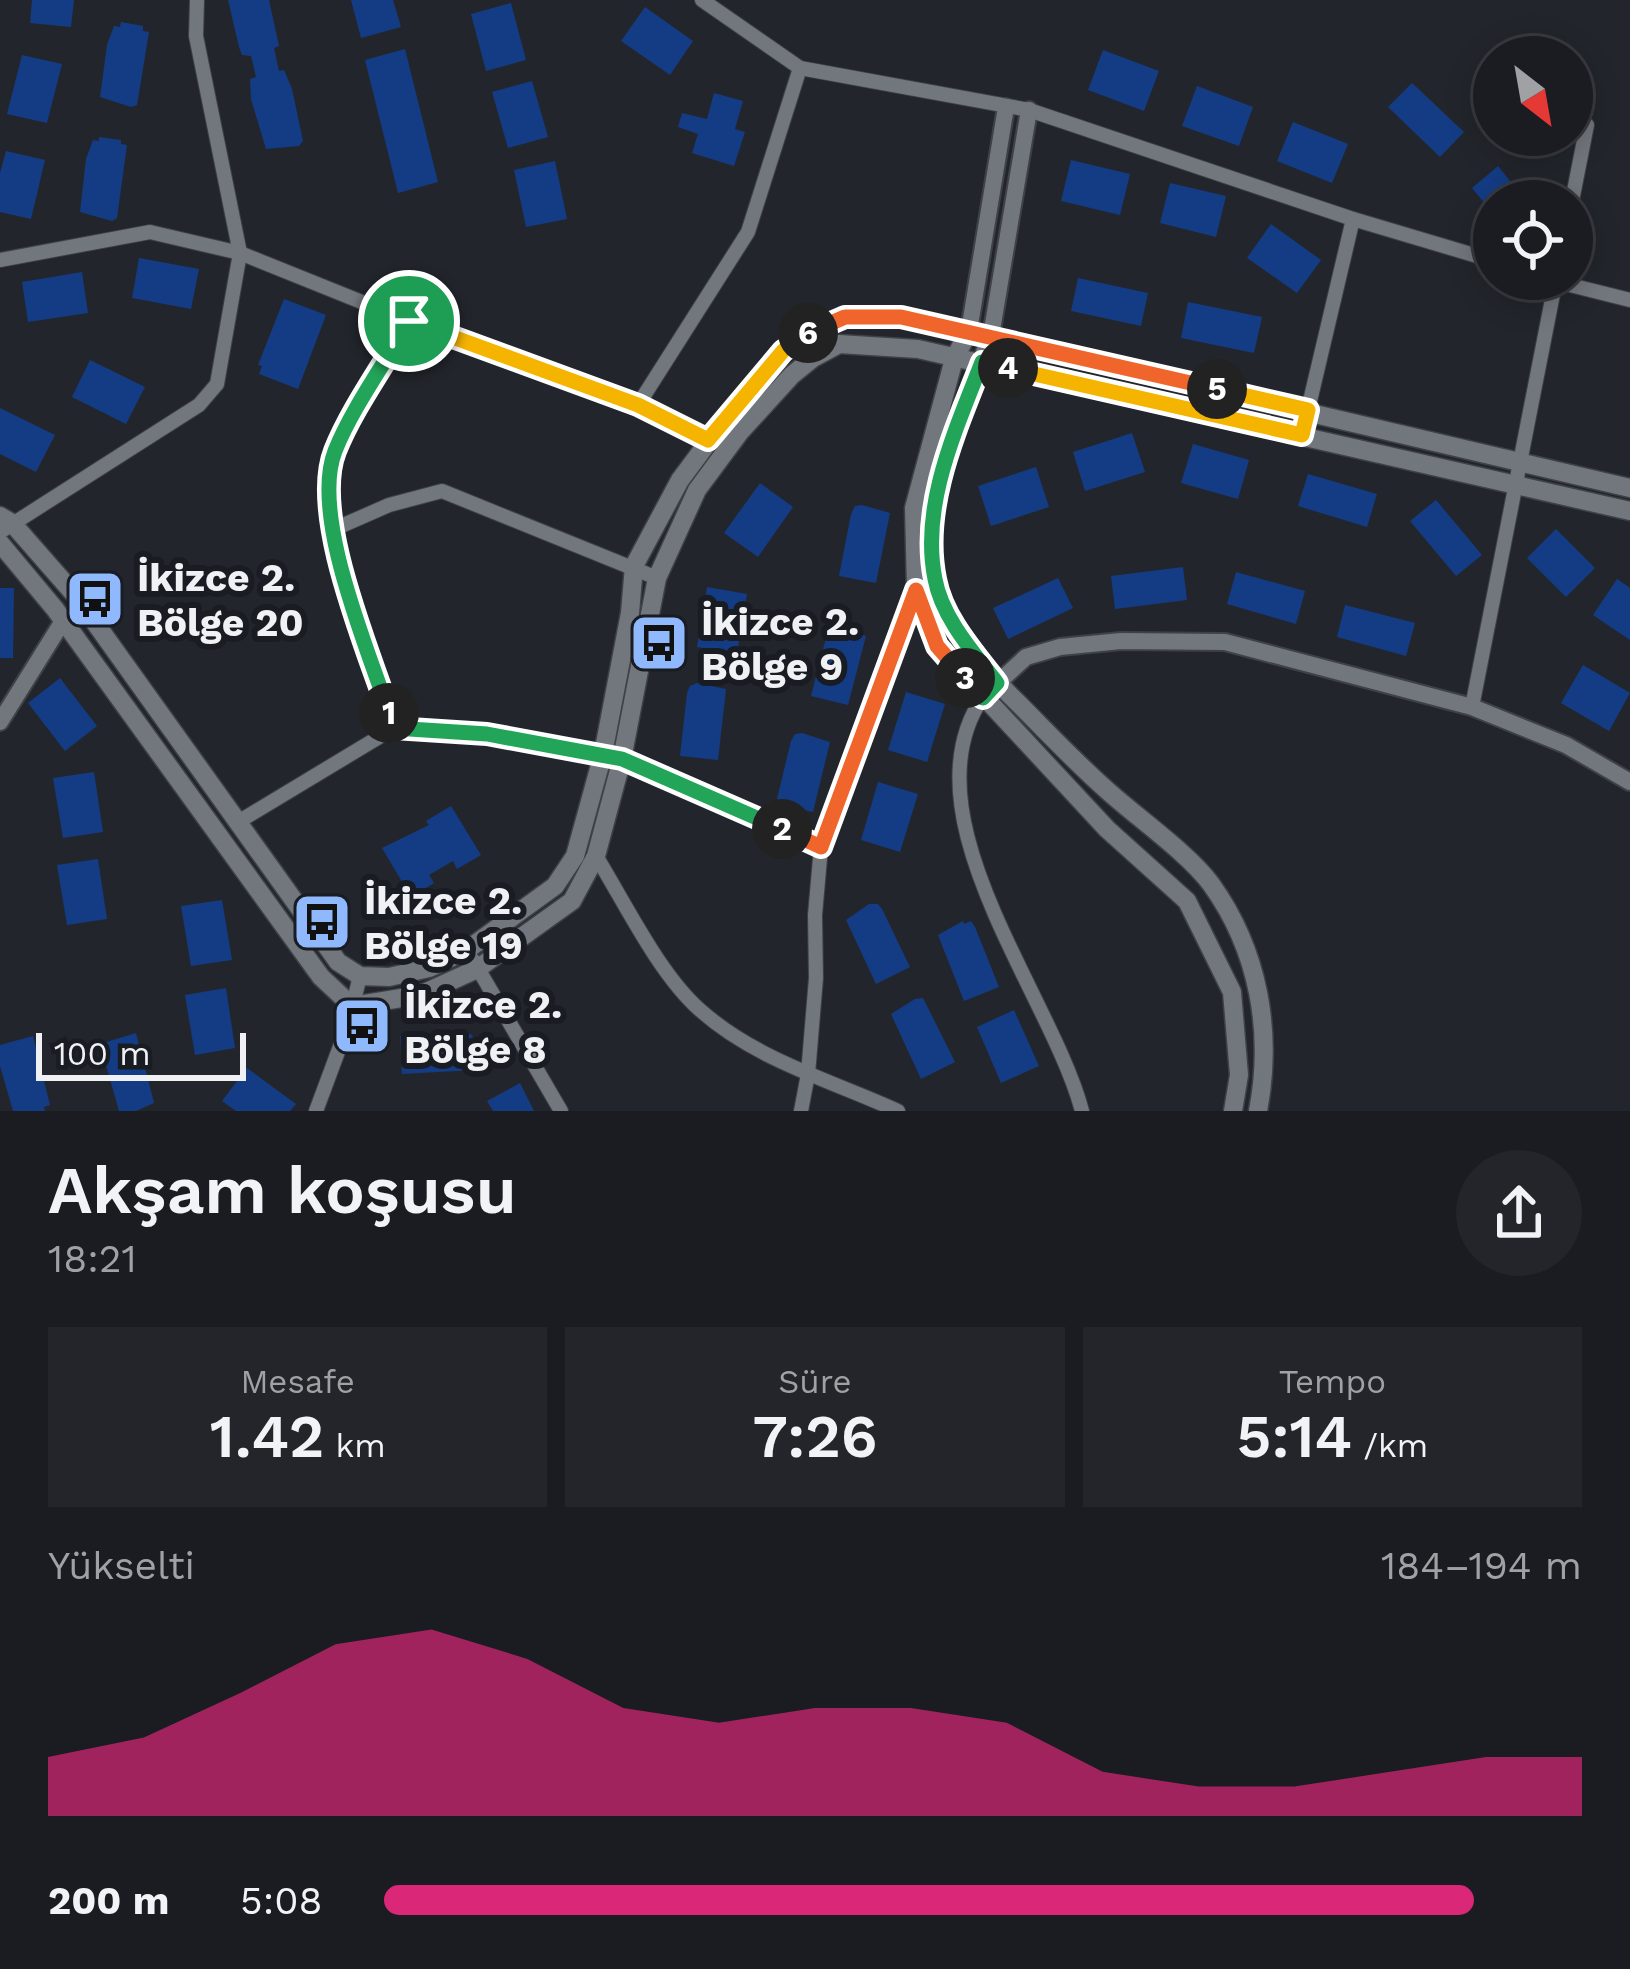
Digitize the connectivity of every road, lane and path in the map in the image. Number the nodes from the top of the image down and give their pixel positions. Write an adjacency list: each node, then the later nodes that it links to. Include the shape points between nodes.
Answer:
1 (197, 0): 7 (street, via 196,36)
2 (702, 0): 3 (street)
3 (800, 68): 4 (street); 18 (street, via 748,232)
4 (1006, 106): 5 (street); 14 (street)
5 (1029, 110): 6 (street); 15 (street)
6 (1353, 219): 8 (street); 19 (street)
7 (241, 253): 9 (street, via 150,232); 13 (street); 26 (street, via 217,384 200,405)
8 (1473, 255)
9 (0, 260)
10 (1593, 291): 12 (street)
11 (1549, 300): 22 (street)
12 (1630, 300)
13 (409, 321): 18 (street); 27 (street, via 334,454)
14 (970, 331): 15 (main road); 16 (main road); 21 (main road, via 901,317 845,317 818,326 783,351)
15 (991, 336): 17 (main road); 19 (main road)
16 (954, 359): 17 (main road); 30 (main road, via 839,344 814,358 740,432 697,490); 31 (main road, via 914,508)
17 (982, 362): 20 (main road); 33 (main road, via 951,441 933,556 935,583)
18 (638, 405): 21 (street)
19 (1308, 410): 20 (street); 22 (main road)
20 (1302, 435): 23 (main road)
21 (708, 440): 29 (main road)
22 (1521, 460): 23 (street); 24 (main road)
23 (1516, 483): 25 (main road); 34 (street)
24 (1630, 488)
25 (1630, 511)
26 (4, 524): 39 (main road, via 76,596)
27 (332, 530): 29 (street, via 442,491); 36 (street)
28 (0, 543): 32 (main road)
29 (634, 566): 30 (street); 37 (main road)
30 (657, 578): 37 (main road)
31 (916, 590): 33 (main road, via 937,646); 40 (street)
32 (63, 621): 35 (street); 45 (main road, via 321,977)
33 (990, 690): 34 (street, via 1026,657 1060,646 1225,642); 51 (street, via 964,724 967,830 996,917); 52 (main road, via 1107,829 1187,901 1232,992 1239,1075); 53 (main road, via 1209,881 1258,981)
34 (1472, 707): 38 (street)
35 (0, 722)
36 (394, 728): 37 (street, via 487,734); 39 (street)
37 (613, 757): 40 (street); 41 (main road); 42 (main road, via 555,886)
38 (1630, 782)
39 (238, 822): 44 (main road, via 338,962)
40 (821, 847): 46 (street)
41 (596, 856): 43 (main road, via 572,901); 46 (street, via 698,1009)
42 (467, 950): 43 (street); 44 (main road, via 429,968)
43 (478, 968): 45 (main road, via 420,995); 48 (street)
44 (360, 976): 45 (street)
45 (352, 1006): 47 (street)
46 (808, 1074): 49 (street); 50 (street)
47 (316, 1111)
48 (562, 1111)
49 (801, 1111)
50 (898, 1111)
51 (1082, 1111)
52 (1233, 1111)
53 (1258, 1111)

